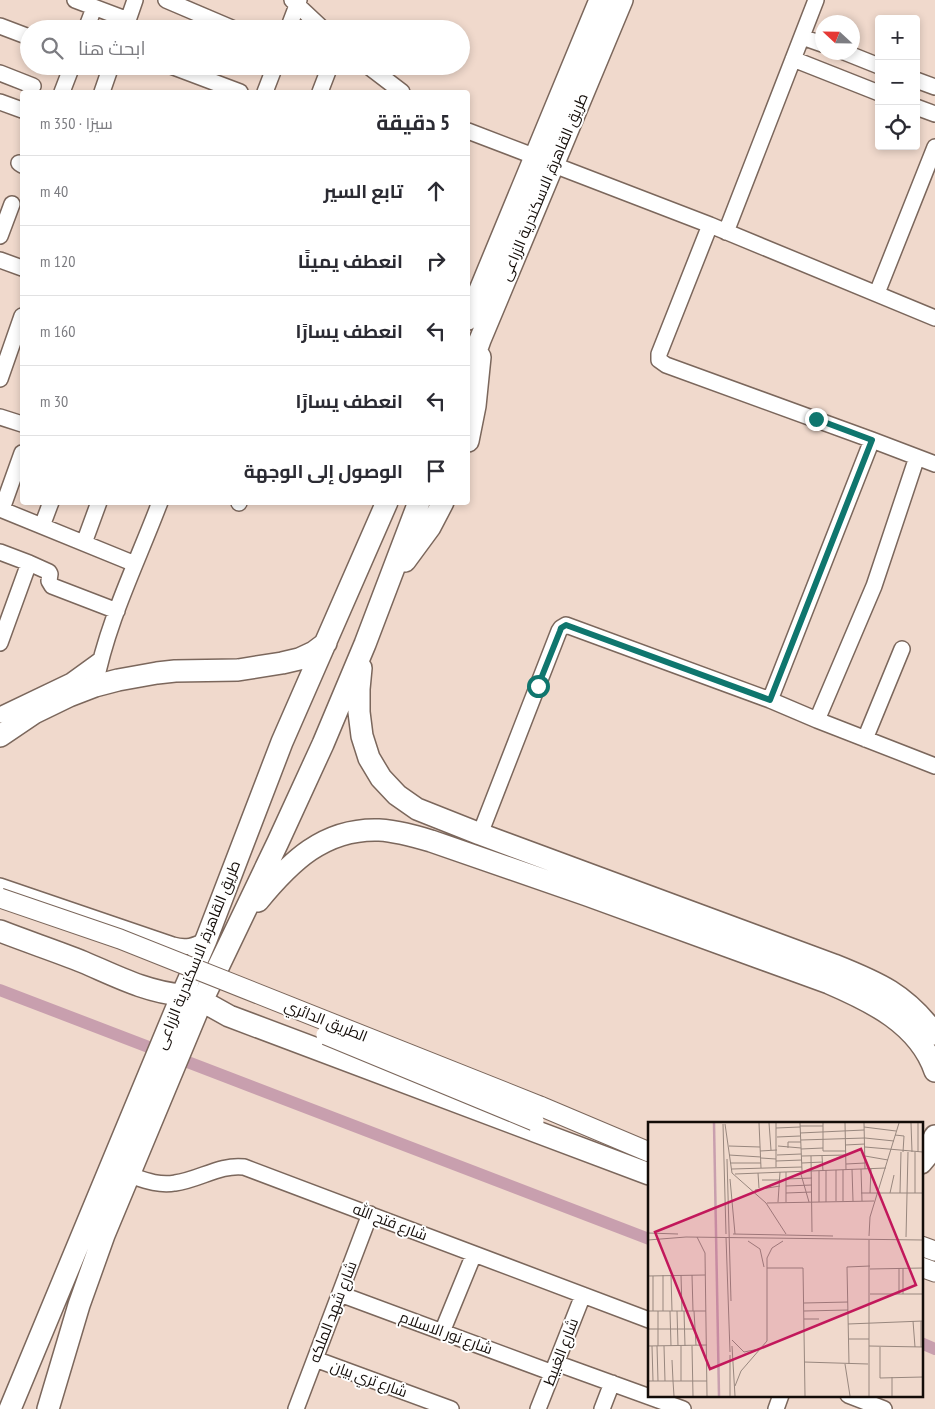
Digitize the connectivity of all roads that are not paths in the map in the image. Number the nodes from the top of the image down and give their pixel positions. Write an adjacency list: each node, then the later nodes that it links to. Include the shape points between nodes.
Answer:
1 (75, 0): 9 (street)
2 (135, 0): 12 (street)
3 (166, 0): 8 (street)
4 (600, 0): 46 (highway, طريق القاهرة, الاسكندرية الزراعى)
5 (622, 0): 46 (highway, طريق القاهرة, الاسكندرية الزراعى)
6 (816, 0): 18 (street)
7 (296, 2): 14 (street); 15 (street)
8 (193, 5): 13 (street)
9 (94, 8): 10 (street); 11 (street)
10 (89, 20)
11 (118, 20)
12 (128, 20)
13 (219, 20)
14 (291, 20)
15 (314, 20)
16 (0, 26): 17 (street)
17 (20, 34)
18 (802, 36): 19 (street); 21 (street)
19 (815, 41)
20 (860, 58): 22 (street)
21 (793, 60): 39 (street); 49 (street)
22 (875, 64)
23 (0, 73): 31 (street)
24 (69, 75): 33 (street)
25 (108, 75): 34 (street)
26 (195, 75): 35 (street)
27 (272, 75): 36 (street)
28 (327, 75): 37 (street)
29 (380, 75): 38 (street)
30 (920, 81): 32 (street)
31 (33, 86)
32 (935, 87)
33 (63, 90)
34 (103, 90)
35 (235, 90)
36 (266, 90)
37 (321, 90)
38 (399, 90)
39 (875, 91)
40 (0, 104): 42 (street)
41 (920, 108): 43 (street)
42 (20, 109)
43 (935, 114)
44 (470, 132): 46 (street)
45 (935, 147): 53 (street)
46 (545, 162): 48 (street); 54 (highway, طريق القاهرة, الاسكندرية الزراعى); 57 (highway, طريق القاهرة, الاسكندرية الزراعى)
47 (13, 205): 50 (street)
48 (710, 226): 49 (street); 64 (street, via 659,360)
49 (726, 232): 53 (street)
50 (0, 236)
51 (0, 260): 52 (street)
52 (20, 267)
53 (877, 293): 55 (street)
54 (470, 315)
55 (935, 318)
56 (20, 321): 58 (street)
57 (480, 340): 59 (highway, طريق القاهرة, الاسكندرية الزراعى); 63 (highway)
58 (12, 343): 60 (street)
59 (470, 368)
60 (0, 379)
61 (0, 417): 62 (street)
62 (20, 423)
63 (470, 431)
64 (872, 440): 65 (street); 90 (street)
65 (917, 457): 67 (street); 92 (street, via 874,586)
66 (20, 458): 75 (street)
67 (935, 464)
68 (50, 505): 76 (street)
69 (98, 505): 77 (street)
70 (159, 505): 81 (street)
71 (371, 505): 80 (highway)
72 (386, 505): 80 (highway, طريق القاهرة, الاسكندرية الزراعى)
73 (419, 505): 82 (highway, طريق القاهرة, الاسكندرية الزراعى)
74 (441, 505): 82 (highway, via 430,527)
75 (1, 509): 76 (street)
76 (42, 526): 77 (street)
77 (84, 543): 81 (street)
78 (0, 552): 79 (street)
79 (29, 563): 83 (street, via 49,572 52,586); 84 (street)
80 (362, 563): 85 (highway, طريق القاهرة, الاسكندرية الزراعى)
81 (136, 564): 83 (street)
82 (390, 578): 86 (highway, طريق القاهرة, الاسكندرية الزراعى)
83 (117, 611): 88 (street)
84 (0, 643)
85 (326, 643): 89 (highway, via 299,659 274,664 238,670 157,673); 103 (highway, طريق القاهرة, الاسكندرية الزراعى, via 282,742)
86 (365, 644): 96 (highway, via 359,712 369,758 381,778 417,809); 101 (highway, طريق القاهرة, الاسكندرية الزراعى, via 301,793)
87 (902, 649): 94 (street)
88 (100, 660): 89 (street); 91 (street, via 71,682)
89 (95, 686): 93 (highway, via 34,713)
90 (770, 700): 92 (street); 96 (street, via 564,626)
91 (0, 715)
92 (817, 720): 94 (street)
93 (0, 736)
94 (865, 739): 95 (street)
95 (935, 766)
96 (480, 834): 97 (highway)
97 (590, 885): 101 (highway, via 405,833 352,832 326,840 303,854 266,891); 105 (highway, via 825,962 876,982 910,1006); 106 (highway, via 871,1002 906,1028 931,1060)
98 (0, 886): 103 (street, via 173,945 188,947)
99 (0, 898): 107 (main road, الطريق الدائري, bridge, via 120,939)
100 (0, 911): 107 (main road, الطريق الدائري, bridge, via 183,977)
101 (235, 930): 104 (highway, طريق القاهرة, الاسكندرية الزراعى)
102 (0, 931): 104 (highway, via 126,981)
103 (206, 940): 104 (highway, طريق القاهرة, الاسكندرية الزراعى)
104 (191, 1001): 108 (highway, طريق القاهرة, الاسكندرية الزراعى); 114 (highway)
105 (935, 1034)
106 (935, 1071)
107 (537, 1114): 110 (main road, الطريق الدائري); 112 (main road, الطريق الدائري)
108 (140, 1123): 113 (highway, طريق القاهرة, الاسكندرية الزراعى); 131 (highway, طريق القاهرة, الاسكندرية الزراعى)
109 (935, 1136): 111 (highway)
110 (648, 1152)
111 (927, 1158)
112 (648, 1163)
113 (129, 1174): 115 (street, شارع فتح الله, via 169,1184 232,1166 244,1167); 132 (highway, طريق القاهرة, الاسكندرية الزراعى, via 82,1296)
114 (648, 1174)
115 (370, 1214): 118 (street, شارع فتح الله); 121 (street, شارع شهد الملكه)
116 (922, 1246): 117 (main road)
117 (935, 1251)
118 (474, 1254): 122 (street, شارع فتح الله); 124 (street)
119 (922, 1266): 120 (main road)
120 (935, 1272)
121 (340, 1294): 124 (street, شارع نور الاسلام); 125 (street, شارع شهد الملكه)
122 (583, 1295): 123 (street, شارع فتح الله); 126 (street, شارع الغبيط)
123 (648, 1320)
124 (442, 1332): 126 (street, شارع نور الاسلام)
125 (315, 1359): 133 (street, شارع شهد الملكه); 134 (street, شارع تري بيان)
126 (554, 1368): 127 (street, شارع نور الاسلام); 135 (street, شارع الغبيط)
127 (612, 1383): 130 (street, شارع نور الاسلام); 136 (street)
128 (781, 1396): 138 (street)
129 (851, 1396): 139 (street)
130 (663, 1406): 137 (street, شارع نور الاسلام)
131 (10, 1409)
132 (48, 1409)
133 (296, 1409)
134 (451, 1409)
135 (538, 1409)
136 (602, 1409)
137 (683, 1409)
138 (776, 1409)
139 (884, 1409)

